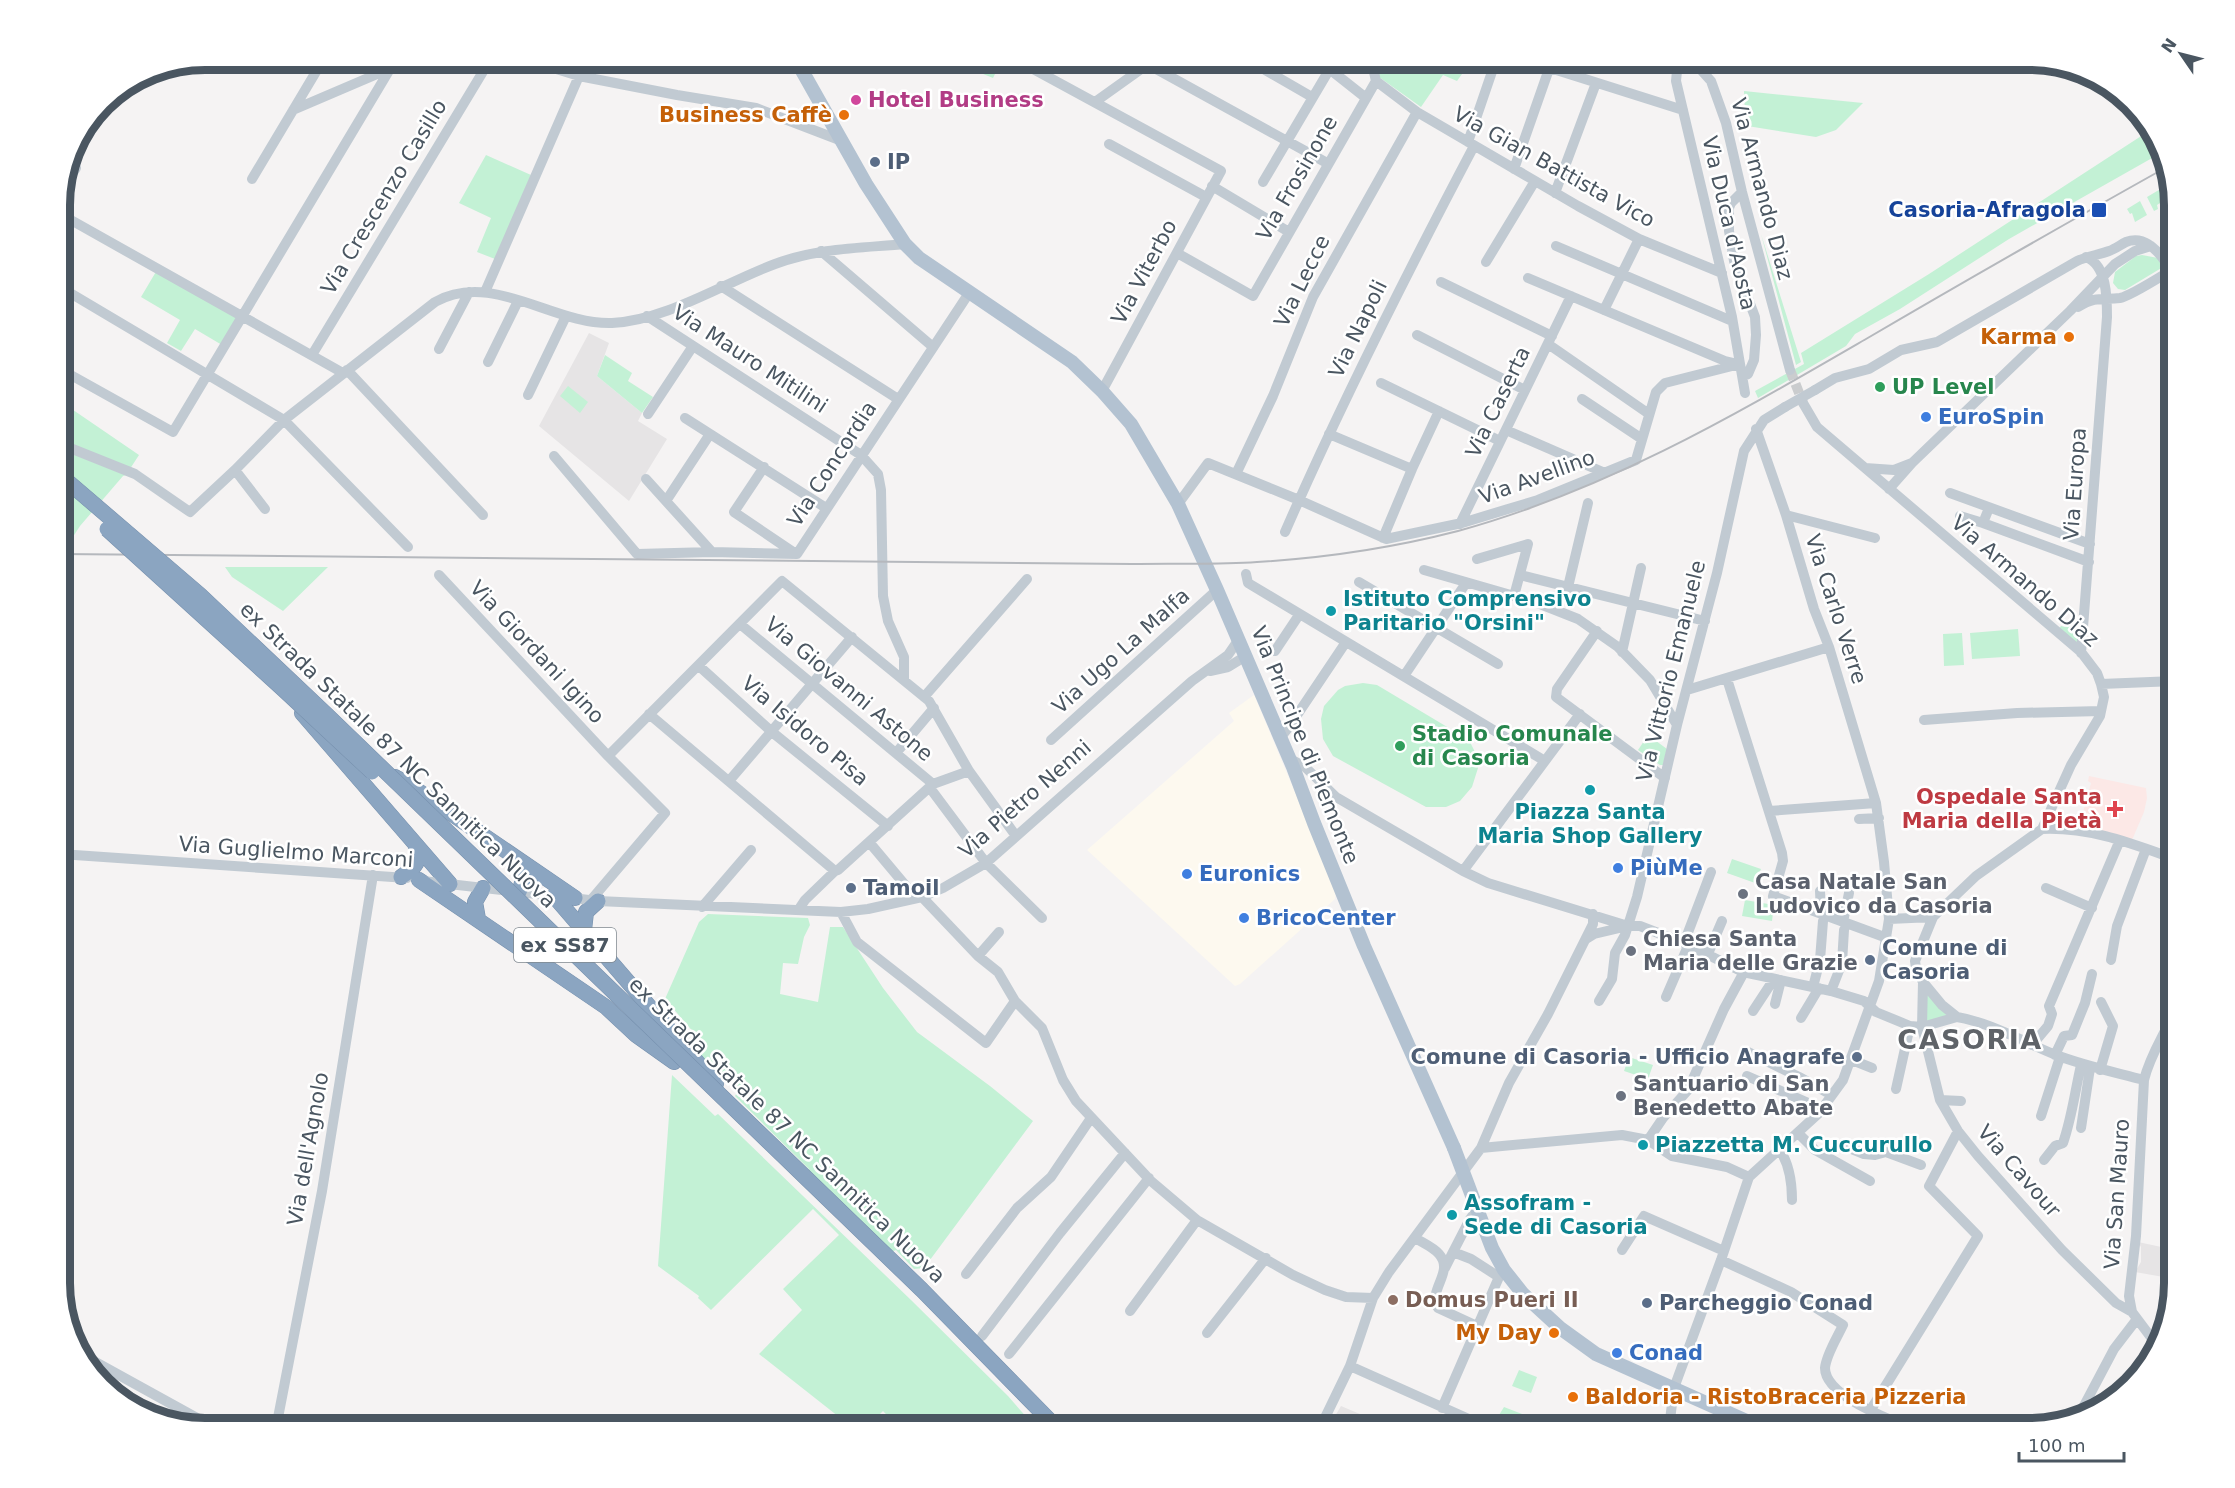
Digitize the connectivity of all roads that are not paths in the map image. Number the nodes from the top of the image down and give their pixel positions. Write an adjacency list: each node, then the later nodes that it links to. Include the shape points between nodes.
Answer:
1 (317, 70): 25 (street)
2 (388, 70): 25 (street)
3 (389, 70): 68 (street)
4 (484, 70): 77 (street, Via Crescenzo Casillo)
5 (560, 70): 19 (street)
6 (802, 70): 28 (main road, Via Principe di Piemonte)
7 (1037, 70): 24 (street)
8 (1136, 70): 24 (street)
9 (1163, 70): 29 (street)
10 (1265, 70): 22 (street)
11 (1328, 70): 22 (street)
12 (1338, 70): 23 (street)
13 (1373, 70): 20 (street)
14 (1493, 70): 31 (street, Via Napoli)
15 (1549, 70): 33 (street)
16 (1552, 70): 21 (street)
17 (1680, 70): 26 (street, Via Duca d'Aosta, via 1676,81)
18 (1697, 70): 38 (street, Via Armando Diaz, via 1711,81 1726,123)
19 (579, 76): 28 (street, via 756,108); 60 (street)
20 (1376, 81): 23 (street, Via Frosinone); 27 (street, Via Gian Battista Vico)
21 (1596, 83): 26 (street); 39 (street)
22 (1312, 97): 29 (street)
23 (1366, 98): 32 (street, Via Frosinone)
24 (1095, 102): 37 (street, Via Viterbo, via 1221,171)
25 (293, 110): 34 (street)
26 (1683, 110): 52 (street, Via Duca d'Aosta)
27 (1417, 112): 31 (street, Via Gian Battista Vico); 113 (street, Via Lecce, via 1313,297)
28 (842, 141): 44 (main road, Via Principe di Piemonte)
29 (1286, 141): 32 (street); 36 (street)
30 (1109, 144): 40 (street)
31 (1471, 144): 33 (street, Via Gian Battista Vico); 101 (street, Via Napoli)
32 (1327, 164): 42 (street, Via Frosinone)
33 (1514, 169): 35 (street, Via Gian Battista Vico)
34 (252, 179)
35 (1535, 181): 39 (street, Via Gian Battista Vico); 51 (street)
36 (1263, 182)
37 (1212, 186): 40 (street, Via Viterbo); 42 (street)
38 (1742, 192): 80 (street, Via Armando Diaz); 84 (street, via 1729,208 1729,231 1734,261 1755,316 1756,335 1754,360)
39 (1555, 193): 43 (street, Via Gian Battista Vico)
40 (1206, 197): 48 (street, Via Viterbo)
41 (71, 219): 68 (street)
42 (1289, 232): 48 (street, Via Frosinone, via 1253,296)
43 (1640, 239): 52 (street, Via Gian Battista Vico); 53 (street)
44 (906, 244): 47 (street); 62 (main road, Via Principe di Piemonte, via 919,258)
45 (1556, 246): 53 (street)
46 (2151, 246): 49 (street, via 2130,242); 50 (street); 55 (street, via 2123,257)
47 (821, 251): 58 (street, via 776,263); 75 (street)
48 (1177, 253): 87 (street, Via Viterbo)
49 (2086, 257): 55 (street, via 2097,264); 98 (street, bridge, via 1937,342 1901,350 1869,369 1835,378 1764,420)
50 (2164, 258)
51 (1486, 262)
52 (1722, 273): 71 (street, Via Duca d'Aosta)
53 (1621, 274): 66 (street); 71 (street)
54 (2164, 274): 64 (street, via 2122,298)
55 (2102, 277): 64 (street, Via Europa); 67 (street)
56 (1528, 278): 63 (street)
57 (1441, 282): 73 (street)
58 (721, 286): 70 (street); 90 (street)
59 (469, 292): 60 (street); 76 (street); 81 (street, via 435,303)
60 (484, 292): 65 (street)
61 (71, 293): 82 (street)
62 (969, 293): 75 (street, Via Concordia); 87 (main road, Via Principe di Piemonte, via 1072,362)
63 (1571, 296): 66 (street); 73 (street, Via Caserta)
64 (2111, 297): 67 (street, via 2084,303); 135 (street, Via Europa)
65 (518, 301): 69 (street); 78 (street)
66 (1604, 310): 79 (street)
67 (2070, 311): 108 (street)
68 (244, 315): 77 (street); 82 (street)
69 (566, 315): 70 (street, via 612,323); 89 (street)
70 (647, 316): 74 (street, Via Mauro Mitilini)
71 (1732, 321): 79 (street, Via Duca d'Aosta)
72 (1417, 335): 86 (street)
73 (1550, 340): 86 (street, Via Caserta); 95 (street)
74 (693, 346): 94 (street); 105 (street, Via Mauro Mitilini)
75 (933, 347): 90 (street, Via Concordia)
76 (439, 349)
77 (312, 355): 81 (street)
78 (488, 362)
79 (1740, 364): 84 (street, Via Duca d'Aosta); 95 (street, Via Avellino, via 1665,383 1656,393)
80 (1790, 370)
81 (345, 371): 97 (street); 127 (street)
82 (208, 374): 83 (street, via 173,432); 97 (street)
83 (71, 375)
84 (1743, 376): 88 (street, Via Duca d'Aosta)
85 (1381, 383): 93 (street)
86 (1525, 390): 99 (street, Via Caserta)
87 (1102, 391): 123 (main road, Via Principe di Piemonte, via 1131,424)
88 (1745, 393)
89 (528, 395)
90 (898, 399): 105 (street, Via Concordia)
91 (1582, 399): 102 (street)
92 (1803, 403): 109 (street, Via Armando Diaz, via 1817,427)
93 (1440, 411): 103 (street); 110 (street)
94 (648, 414)
95 (1649, 414): 102 (street, Via Avellino)
96 (685, 418): 100 (street)
97 (284, 420): 111 (street); 136 (street)
98 (1756, 429): 128 (street, Via Carlo Verre); 154 (street, Via Vittorio Emanuele, via 1744,451)
99 (1506, 430): 103 (street, Via Caserta); 112 (street)
100 (710, 434): 107 (street); 121 (street)
101 (1329, 434): 110 (street); 120 (street, Via Napoli)
102 (1642, 439): 112 (street, Via Avellino, via 1636,460)
103 (1500, 441): 131 (street, Via Caserta)
104 (71, 448): 111 (street, via 135,474 189,512)
105 (861, 455): 124 (street, Via Concordia); 173 (street, Via Mauro Mitilini, via 878,474 882,490 883,596 888,621 903,657)
106 (554, 456): 137 (street, Via Concordia, via 637,554)
107 (764, 467): 124 (street); 138 (street, via 734,512)
108 (1909, 467): 109 (street); 116 (street); 119 (street, via 1902,480)
109 (1865, 468): 116 (street, Via Armando Diaz)
110 (1412, 469): 133 (street)
111 (235, 470): 126 (street)
112 (1605, 473): 131 (street, Via Avellino, via 1538,500)
113 (1236, 474): 120 (street); 123 (street, via 1208,463)
114 (646, 479): 121 (street)
115 (71, 484): 194 (highway, ex Strada Statale 87 NC Sannitica Nuova / ex SS87, bridge, via 200,595)
116 (1889, 489): 119 (street, Via Armando Diaz)
117 (1950, 493): 125 (street)
118 (71, 498): 176 (highway, ex Strada Statale 87 NC Sannitica Nuova / ex SS87, bridge)
119 (1901, 499): 164 (street, Via Armando Diaz)
120 (1299, 500): 132 (street, Via Napoli); 133 (street)
121 (666, 501): 137 (street)
122 (1588, 503): 149 (street)
123 (1178, 504): 150 (main road, Via Principe di Piemonte)
124 (826, 508): 138 (street, Via Concordia)
125 (1989, 508): 130 (street); 135 (street)
126 (265, 509)
127 (483, 515)
128 (1786, 515): 134 (street); 161 (street, Via Carlo Verre)
129 (1960, 516): 130 (street)
130 (1983, 523): 140 (street)
131 (1460, 524): 133 (street, Via Avellino)
132 (1285, 532)
133 (1383, 538)
134 (1875, 538)
135 (2090, 544): 140 (street, Via Europa)
136 (408, 547)
137 (712, 552): 138 (street, Via Concordia)
138 (796, 555)
139 (1477, 559): 145 (street, via 1528,544)
140 (2089, 562): 164 (street, Via Europa)
141 (1641, 568): 152 (street)
142 (1424, 570): 148 (street)
143 (1246, 574): 153 (street, via 1248,583)
144 (439, 575): 190 (street, Via Giordani Igino)
145 (1520, 575): 149 (street); 151 (street)
146 (1027, 579): 179 (street)
147 (1359, 582): 156 (street)
148 (1466, 583): 151 (street); 156 (street)
149 (1568, 587): 152 (street)
150 (1217, 590): 159 (main road, Via Principe di Piemonte); 188 (street, Via Ugo La Malfa)
151 (1514, 596): 157 (street, via 1559,610)
152 (1633, 604): 154 (street); 163 (street)
153 (1299, 615): 160 (street); 162 (street)
154 (1705, 621): 178 (street, Via Vittorio Emanuele)
155 (740, 624): 158 (street, via 782,581); 167 (street); 177 (street, Via Giovanni Astone)
156 (1435, 628): 166 (street); 171 (street)
157 (1598, 631): 163 (street); 183 (street, via 1555,692 1556,697)
158 (852, 637): 173 (street); 177 (street)
159 (1239, 639): 165 (main road, Via Principe di Piemonte); 169 (street, Via Pietro Nenni, via 1228,655)
160 (1346, 642): 171 (street); 187 (street)
161 (1829, 647): 172 (street); 200 (street, Via Carlo Verre)
162 (1275, 651)
163 (1622, 652): 185 (street, via 1650,680)
164 (2081, 653): 175 (street, Via Armando Diaz, via 2097,672)
165 (1246, 656): 168 (street); 170 (main road, Via Principe di Piemonte)
166 (1498, 664)
167 (699, 666): 182 (street); 186 (street, Via Isidoro Pisa)
168 (1228, 667): 169 (street); 170 (street)
169 (1207, 672): 206 (street, Via Pietro Nenni)
170 (1254, 676): 187 (main road, Via Principe di Piemonte)
171 (1404, 676): 192 (street)
172 (1726, 679): 178 (street); 201 (street)
173 (904, 680): 179 (street)
174 (2164, 681): 175 (street)
175 (2101, 684): 181 (street)
176 (279, 685): 208 (highway, bridge); 274 (highway, ex Strada Statale 87 NC Sannitica Nuova / ex SS87, bridge)
177 (811, 685): 186 (street); 189 (street, Via Giovanni Astone)
178 (1687, 690): 185 (street, Via Vittorio Emanuele)
179 (924, 697): 180 (street)
180 (934, 708): 189 (street); 193 (street)
181 (2101, 711): 184 (street); 205 (street)
182 (649, 714): 190 (street); 196 (street)
183 (1580, 714): 192 (street); 195 (street)
184 (1924, 720)
185 (1677, 725): 195 (street, Via Vittorio Emanuele)
186 (772, 732): 196 (street); 204 (street, Via Isidoro Pisa)
187 (1281, 737): 191 (main road, Via Principe di Piemonte)
188 (1051, 740)
189 (896, 753): 198 (street, Via Giovanni Astone)
190 (608, 756): 231 (street, Via Giordani Igino, via 665,813)
191 (1290, 759): 197 (street, via 1305,766); 199 (main road, Via Principe di Piemonte)
192 (1545, 761): 217 (street)
193 (969, 771): 198 (street); 206 (street)
194 (387, 773): 214 (highway, bridge); 282 (highway, ex Strada Statale 87 NC Sannitica Nuova / ex SS87, bridge)
195 (1665, 778): 243 (street, Via Vittorio Emanuele)
196 (729, 782): 216 (street)
197 (1319, 782): 199 (street, via 1310,783); 217 (street, via 1345,803)
198 (931, 786): 204 (street); 215 (street, Via Giovanni Astone)
199 (1303, 791): 301 (main road, Via Principe di Piemonte, bridge, via 1364,946)
200 (1876, 802): 201 (street); 202 (street, Via Carlo Verre)
201 (1769, 811): 236 (street, via 1783,861 1773,896)
202 (1879, 818): 203 (street); 240 (street, Via Carlo Verre)
203 (1859, 819)
204 (888, 826): 209 (street)
205 (2042, 829): 207 (street, via 2103,834); 237 (street, via 1976,876)
206 (1016, 837): 215 (street, Via Pietro Nenni)
207 (2120, 840): 210 (street); 233 (street)
208 (413, 842): 220 (highway, via 418,859 411,871); 222 (highway)
209 (869, 842): 216 (street); 230 (street)
210 (2146, 849): 213 (street); 251 (street, via 2117,926)
211 (751, 850): 232 (street)
212 (71, 855): 219 (street, Via Guglielmo Marconi)
213 (2164, 855)
214 (514, 856): 226 (highway, via 523,867); 229 (highway)
215 (986, 863): 230 (street, Via Pietro Nenni); 238 (street, Via Giovanni Astone)
216 (835, 871): 234 (street)
217 (1463, 872): 242 (street)
218 (1711, 872): 248 (street)
219 (373, 875): 220 (street, Via Guglielmo Marconi); 326 (street, Via dell'Agnolo, via 322,1191)
220 (401, 877): 221 (street, Via Guglielmo Marconi)
221 (419, 880): 222 (street, Via Guglielmo Marconi); 239 (highway)
222 (450, 884): 223 (street, Via Guglielmo Marconi)
223 (483, 888): 226 (street, Via Guglielmo Marconi); 239 (highway, via 475,902)
224 (2046, 888): 233 (street)
225 (1820, 891): 236 (street)
226 (523, 892): 228 (street, Via Pietro Nenni)
227 (1849, 893): 244 (street)
228 (554, 896): 229 (street, Via Pietro Nenni); 245 (highway)
229 (575, 898): 231 (street, Via Pietro Nenni)
230 (919, 898): 235 (street, Via Pietro Nenni); 249 (street)
231 (594, 900): 232 (street, Via Pietro Nenni); 245 (highway, via 586,912)
232 (702, 907): 234 (street, Via Pietro Nenni)
233 (2092, 908): 270 (street, via 2049,1006 2052,1014 2048,1026)
234 (799, 909): 235 (street, Via Pietro Nenni)
235 (841, 912): 259 (street, via 857,942 986,1043)
236 (1822, 917): 244 (street); 256 (street)
237 (1933, 917): 240 (street); 255 (street, Via Cavour, via 1915,961)
238 (1042, 918)
239 (478, 919): 274 (highway, via 606,1007)
240 (1889, 919): 247 (street, Via Carlo Verre)
241 (1722, 921): 250 (street)
242 (1599, 923): 243 (street); 291 (street, via 1584,941 1509,1083)
243 (1628, 926): 248 (street, via 1640,926); 260 (street, Via Vittorio Emanuele, via 1615,953 1612,979)
244 (1844, 926): 247 (street); 257 (street, via 1842,963)
245 (584, 930): 282 (highway, bridge)
246 (999, 932): 249 (street)
247 (1887, 938): 263 (street, Via Carlo Verre)
248 (1686, 944): 250 (street); 258 (street)
249 (978, 956): 259 (street, via 998,972)
250 (1707, 956): 252 (street)
251 (2111, 960)
252 (1744, 972): 254 (street); 290 (street, via 1689,1090)
253 (2092, 974): 272 (street, via 2072,1035 2064,1036)
254 (1778, 980): 256 (street); 262 (street); 264 (street)
255 (1923, 982): 265 (street); 268 (street, Via Cavour)
256 (1816, 988): 257 (street); 266 (street)
257 (1831, 991): 263 (street)
258 (1666, 997)
259 (1015, 1001): 286 (street, via 1042,1028 1063,1080)
260 (1599, 1001)
261 (2101, 1002): 275 (street, via 2113,1026)
262 (1775, 1004)
263 (1871, 1007): 267 (street); 273 (street, Via Carlo Verre)
264 (1753, 1011)
265 (1957, 1017): 268 (street); 270 (street, via 1990,1025)
266 (1801, 1018)
267 (1910, 1026): 268 (street); 279 (street)
268 (1922, 1027): 281 (street, Via Cavour)
269 (2164, 1034): 278 (street, Via San Mauro, via 2149,1059)
270 (2032, 1045): 272 (street)
271 (1748, 1052): 280 (street)
272 (2058, 1056): 275 (street); 285 (street)
273 (1852, 1060): 276 (street); 280 (street, Via Carlo Verre)
274 (674, 1062): 327 (highway, ex Strada Statale 87 NC Sannitica Nuova / ex SS87, via 941,1321)
275 (2091, 1067): 278 (street); 287 (street); 295 (street, via 2072,1102 2063,1143 2055,1146)
276 (1872, 1068)
277 (1746, 1076): 284 (street)
278 (2144, 1080): 313 (street, Via San Mauro, via 2136,1236 2128,1296)
279 (1896, 1089)
280 (1832, 1095): 284 (street, Via Carlo Verre)
281 (1940, 1100): 283 (street); 288 (street, Via Cavour)
282 (729, 1101): 328 (highway, ex Strada Statale 87 NC Sannitica Nuova / ex SS87, bridge)
283 (1961, 1101)
284 (1822, 1109): 289 (street, Via Carlo Verre)
285 (2041, 1116)
286 (1091, 1118): 293 (street); 310 (street, via 1051,1177 1017,1208)
287 (2081, 1128)
288 (1958, 1131): 313 (street, Via Cavour, via 2087,1276); 324 (street, via 1929,1186 1978,1236)
289 (1798, 1133): 292 (street, Via Carlo Verre); 294 (street)
290 (1648, 1140): 291 (street, via 1617,1135); 297 (street, via 1672,1156 1727,1167)
291 (1480, 1148): 303 (street)
292 (1780, 1150): 297 (street, Via Carlo Verre); 300 (street, via 1792,1185)
293 (1125, 1153): 298 (street); 316 (street)
294 (1823, 1154): 296 (street, via 1842,1144 1864,1154 1886,1152); 299 (street)
295 (2044, 1160)
296 (1921, 1165)
297 (1749, 1177): 306 (street)
298 (1149, 1178): 302 (street); 318 (street)
299 (1870, 1181)
300 (1792, 1200)
301 (1476, 1205): 305 (street); 309 (main road, Via Principe di Piemonte)
302 (1197, 1220): 307 (street); 312 (street)
303 (1415, 1238): 308 (street, via 1438,1253); 311 (street)
304 (1622, 1250): 306 (street, via 1644,1216)
305 (1453, 1252): 308 (street); 309 (street)
306 (1723, 1256): 321 (street); 324 (street, via 1843,1325 1825,1366 1826,1377 1846,1397)
307 (1266, 1258): 311 (street, via 1325,1290 1346,1297); 315 (street)
308 (1446, 1268): 314 (street, via 1435,1304)
309 (1502, 1273): 314 (street); 321 (main road, Via Principe di Piemonte, via 1575,1340 1596,1354)
310 (966, 1274)
311 (1373, 1298): 320 (street)
312 (1130, 1311)
313 (2134, 1315): 317 (street); 322 (street)
314 (1477, 1326): 323 (street)
315 (1208, 1333)
316 (982, 1336)
317 (2152, 1338)
318 (1009, 1354)
319 (97, 1363): 325 (street)
320 (1350, 1366): 323 (street); 329 (street)
321 (1674, 1388): 331 (street); 332 (main road, Via Principe di Piemonte)
322 (2084, 1406)
323 (1442, 1408): 330 (street)
324 (1870, 1411): 333 (street)
325 (195, 1417)
326 (278, 1418)
327 (1034, 1418)
328 (1046, 1418)
329 (1325, 1418)
330 (1466, 1418)
331 (1671, 1418)
332 (1740, 1418)
333 (1886, 1418)

